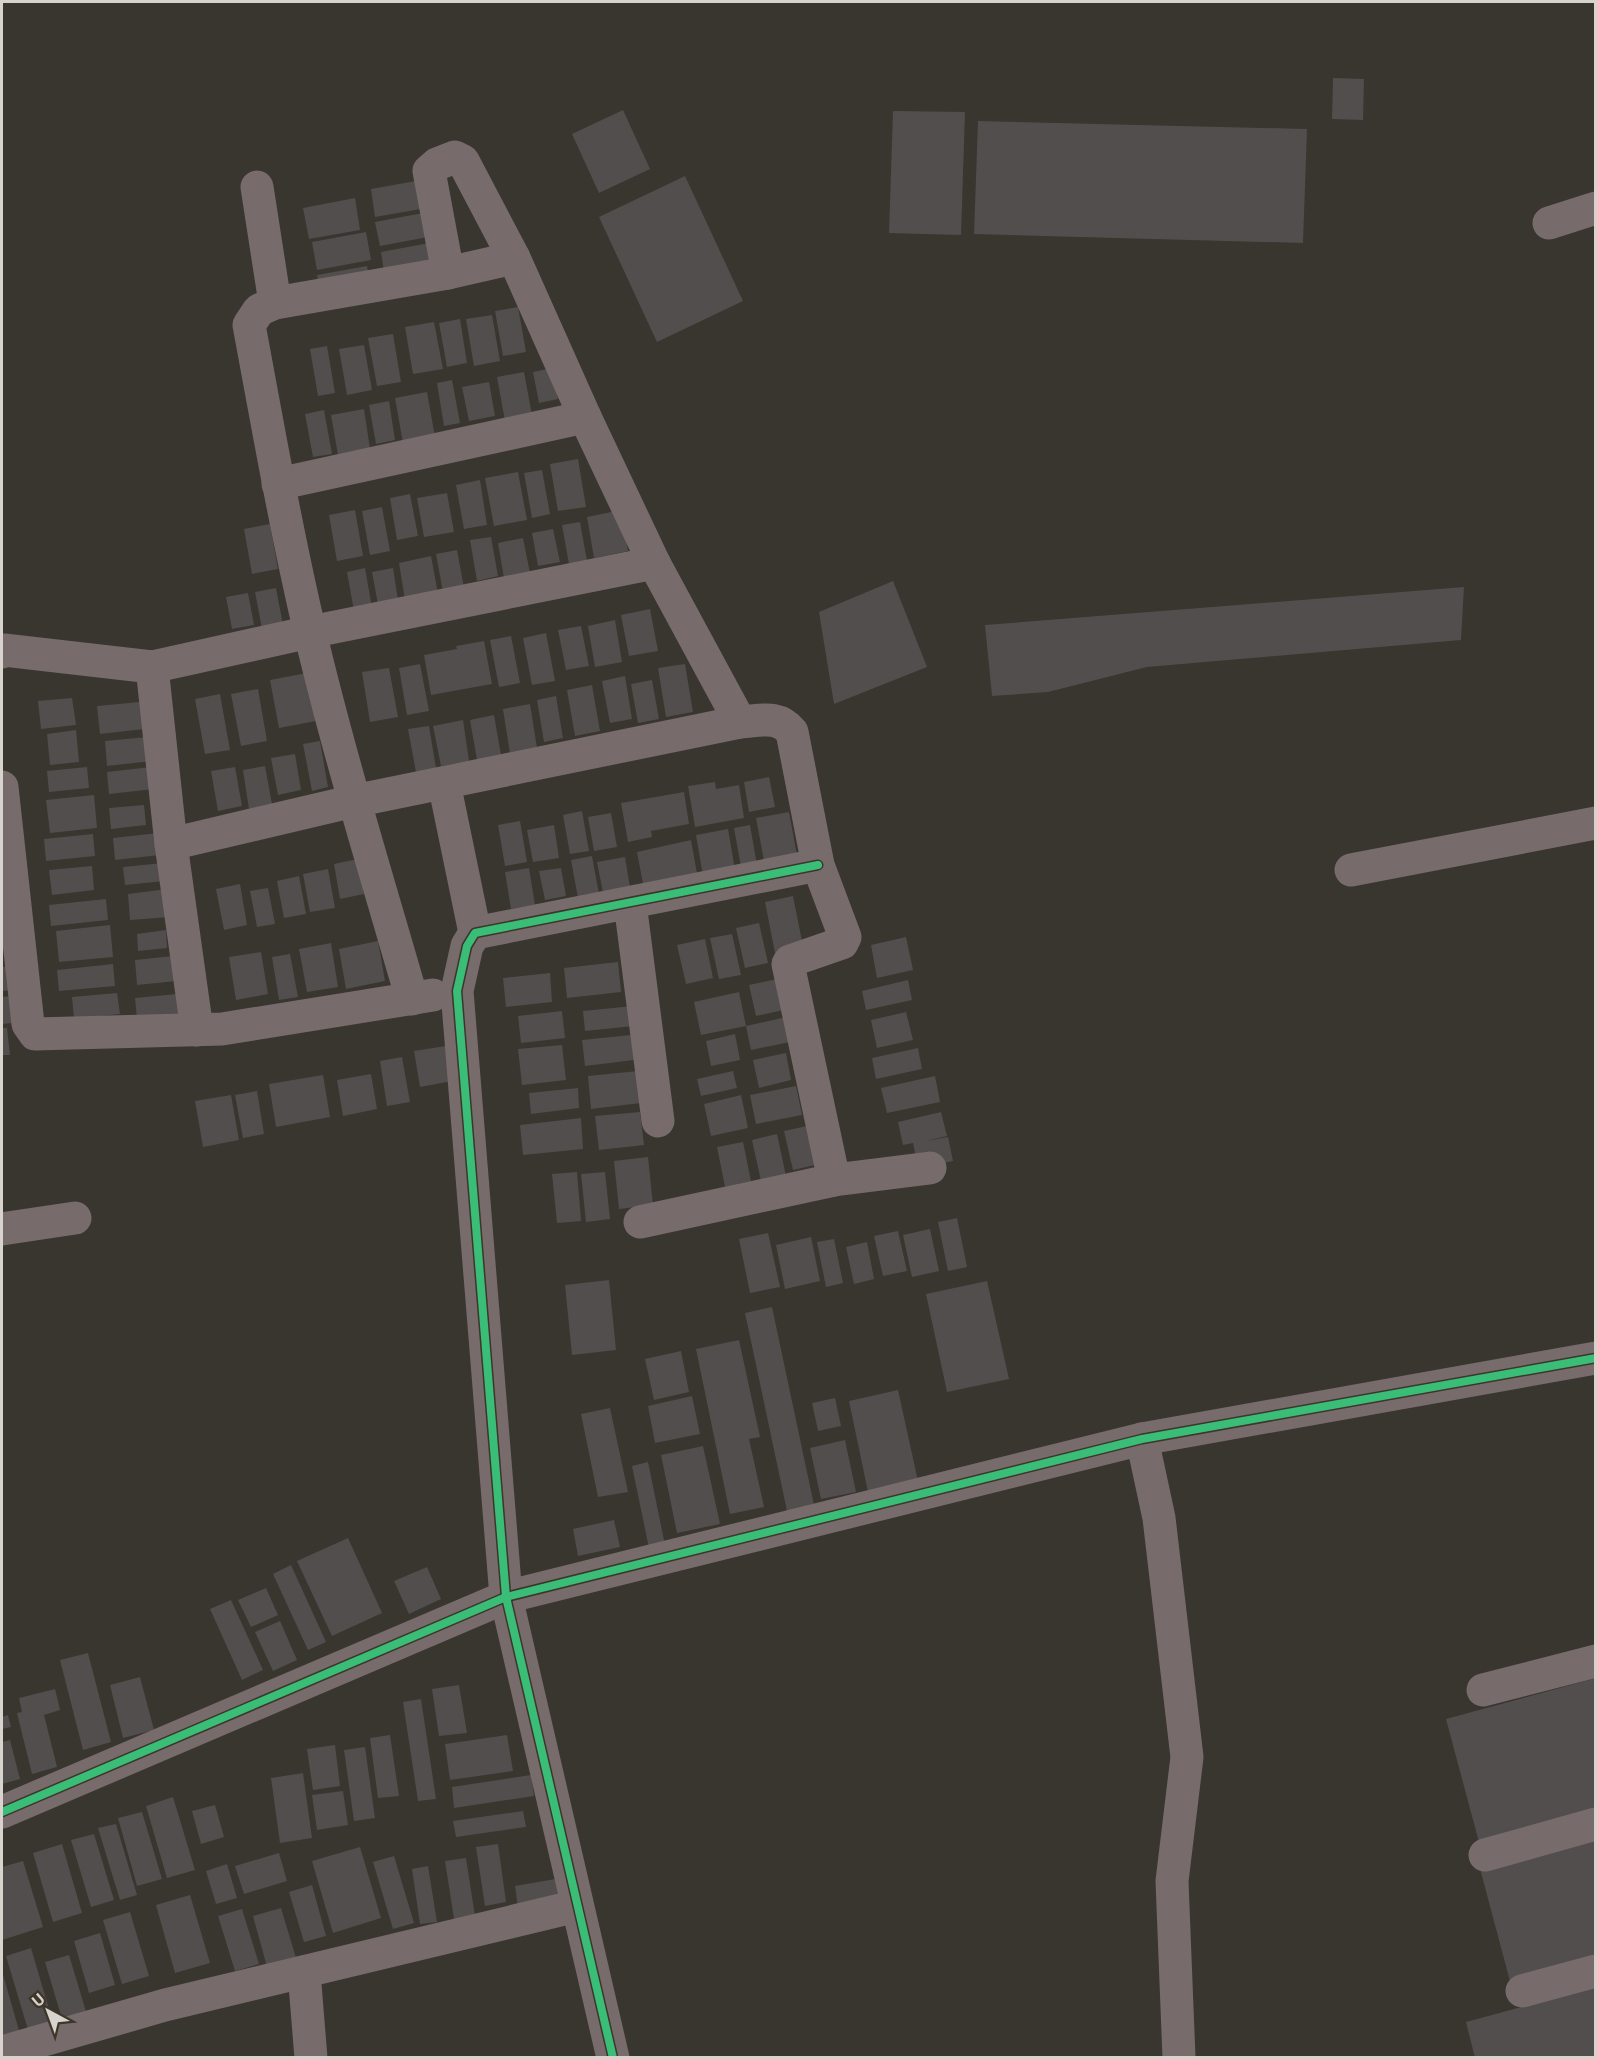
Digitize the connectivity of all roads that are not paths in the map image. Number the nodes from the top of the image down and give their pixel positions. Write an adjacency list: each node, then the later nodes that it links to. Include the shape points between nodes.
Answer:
1 (257, 187): 6 (street)
2 (1596, 208): 3 (street)
3 (1549, 222)
4 (514, 258): 5 (street); 5 (street, via 463,161 455,157 429,171); 7 (street)
5 (447, 273): 6 (street)
6 (275, 303): 8 (street, via 259,310 249,325)
7 (585, 417): 8 (street); 9 (street)
8 (278, 484): 10 (street)
9 (654, 563): 10 (street); 13 (street)
10 (310, 632): 12 (street); 16 (street)
11 (2, 652): 12 (street)
12 (152, 668): 18 (street)
13 (740, 722): 14 (street); 19 (street, via 777,720 792,732)
14 (444, 783): 16 (street); 22 (street)
15 (2, 787): 25 (street, via 30,1030 35,1034)
16 (354, 801): 18 (street); 24 (street)
17 (1596, 823): 20 (street)
18 (171, 844): 25 (street)
19 (818, 865): 21 (street); 28 (street, via 845,937 842,943 788,964)
20 (1351, 870)
21 (630, 903): 22 (street); 26 (street)
22 (475, 933): 23 (street, via 467,946)
23 (457, 991): 24 (street); 34 (street)
24 (412, 999): 25 (street)
25 (197, 1030)
26 (658, 1121)
27 (930, 1168): 28 (street)
28 (834, 1180): 30 (street)
29 (75, 1218): 31 (street)
30 (640, 1222)
31 (2, 1229)
32 (1596, 1358): 33 (street)
33 (1142, 1439): 34 (street); 47 (street, via 1159,1518 1187,1757 1172,1881)
34 (506, 1597): 37 (street); 40 (street)
35 (1596, 1661): 36 (street)
36 (1483, 1690)
37 (2, 1812)
38 (1596, 1824): 39 (street)
39 (1485, 1855)
40 (577, 1906): 42 (street); 46 (street)
41 (1596, 1971): 43 (street)
42 (304, 1972): 44 (street, via 165,2005); 45 (street)
43 (1522, 1991)
44 (2, 2052)
45 (311, 2058)
46 (613, 2058)
47 (1179, 2058)

